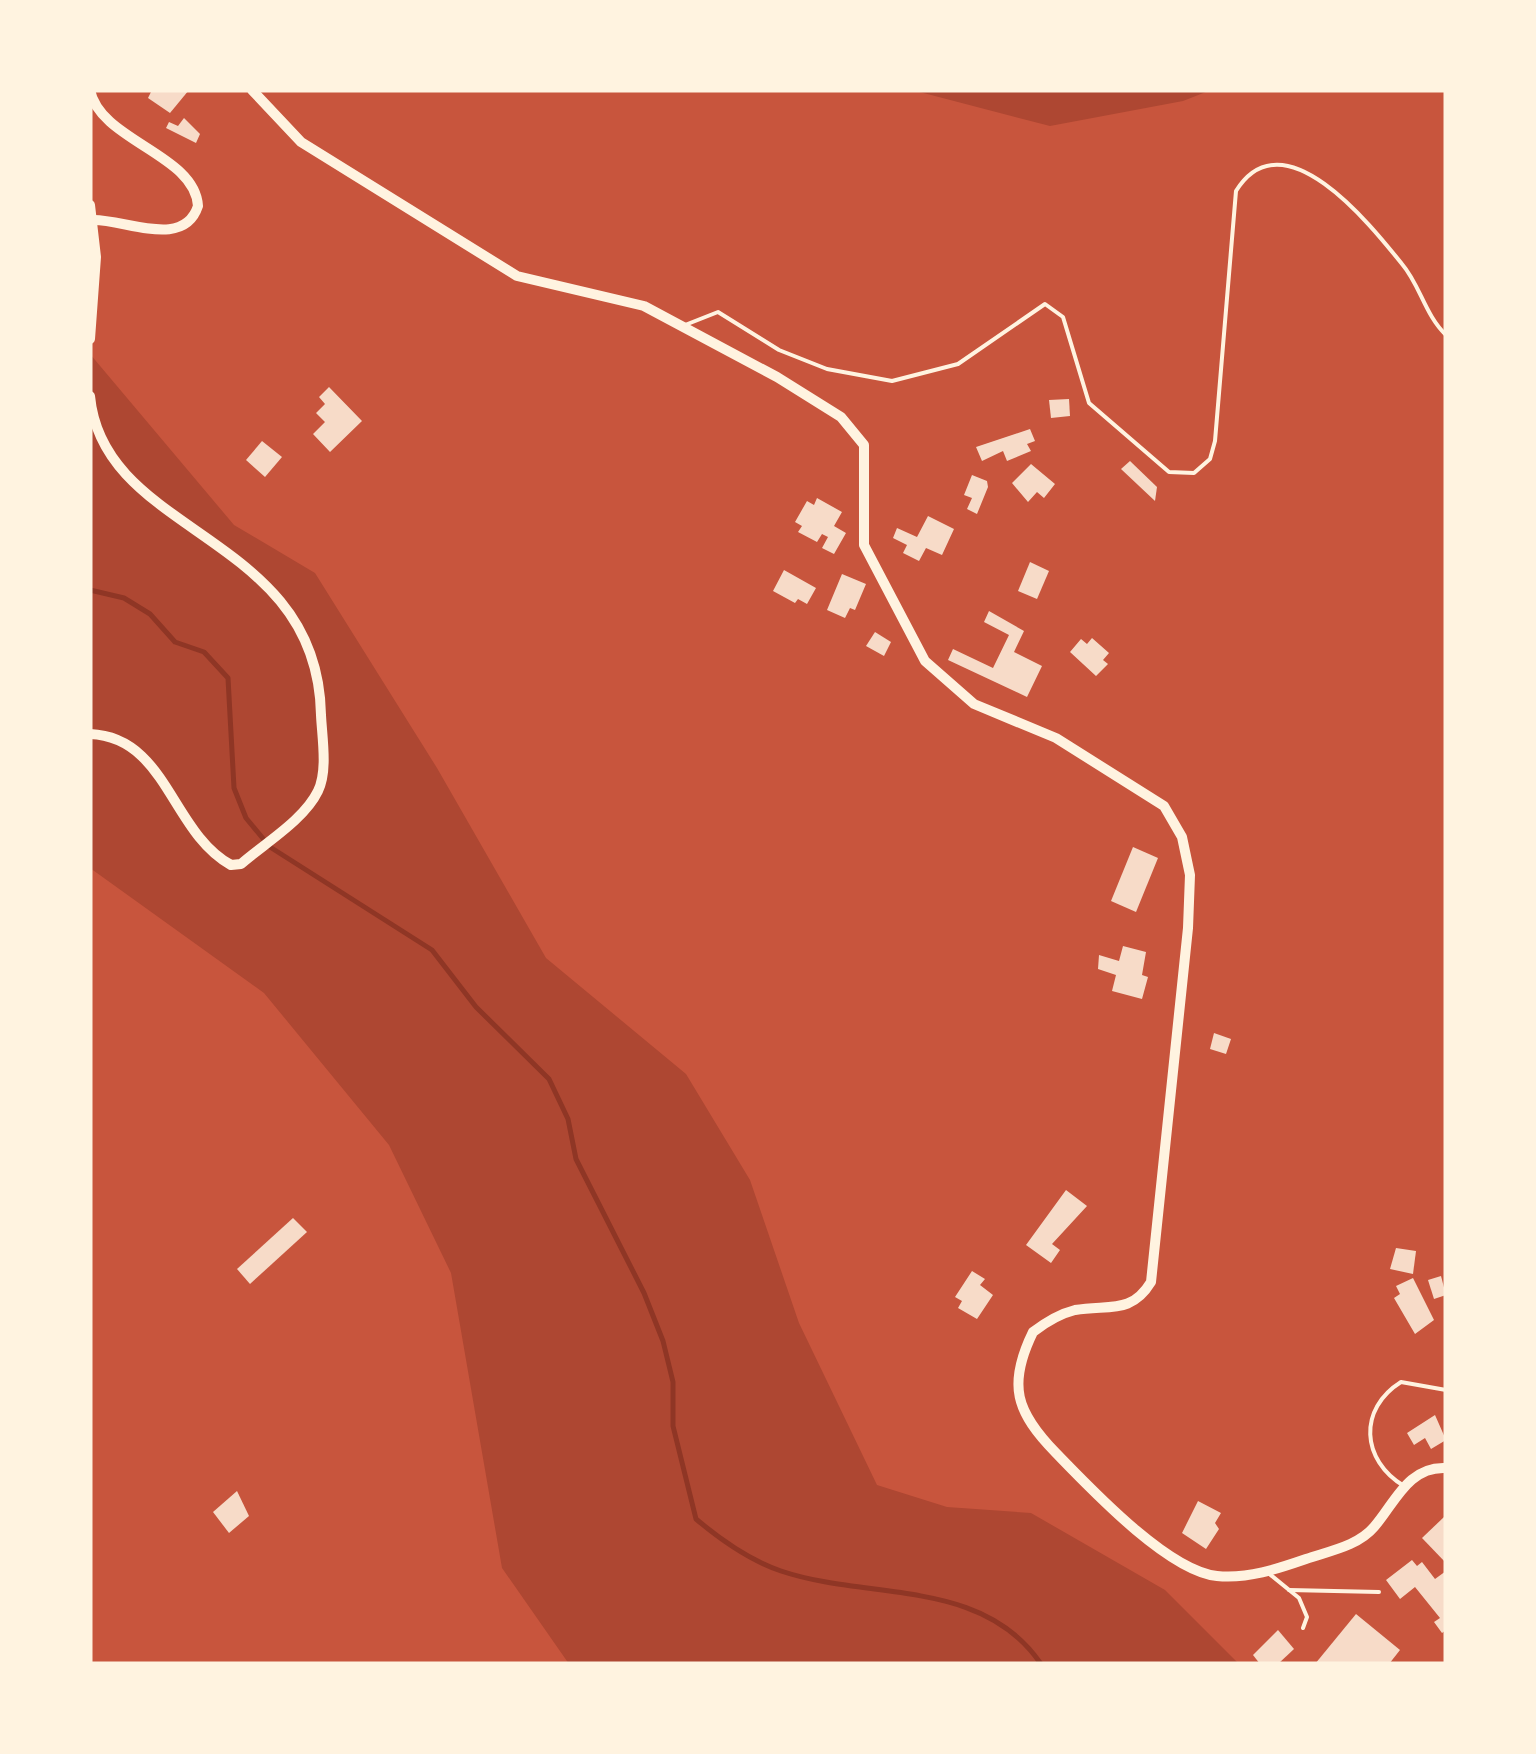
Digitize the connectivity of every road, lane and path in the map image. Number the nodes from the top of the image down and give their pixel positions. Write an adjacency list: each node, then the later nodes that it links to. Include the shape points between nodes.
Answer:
1 (90, 90): 4 (main road, via 93,104 110,121 187,181 198,206 192,220 176,229)
2 (252, 90): 5 (main road, via 301,142 517,276 644,306)
3 (90, 205): 4 (main road)
4 (94, 220): 7 (main road)
5 (684, 326): 6 (lane, via 718,312 779,350 827,369 892,381 958,364 1045,304 1064,318 1089,404 1169,472 1194,473 1210,460 1215,441 1236,190 1263,167 1280,164 1320,178 1405,266); 13 (main road, via 777,377 856,432 864,446 864,545 944,682 974,704 1056,738 1143,790 1164,806 1182,836 1190,875 1188,928 1151,1282 1141,1298 1121,1309 1073,1311 1033,1332 1020,1358 1019,1396 1026,1418 1057,1454 1187,1568 1214,1576)
6 (1446, 336)
7 (90, 339)
8 (90, 396): 9 (main road, via 100,437 116,462 251,571 286,604 308,640 318,673 319,790 241,864 219,858 186,823 138,750)
9 (90, 734)
10 (1446, 1390): 12 (lane, via 1401,1382 1380,1394 1369,1419 1375,1455 1386,1476)
11 (1446, 1468): 12 (main road, via 1431,1468)
12 (1404, 1486): 13 (main road, via 1363,1538)
13 (1267, 1572): 14 (lane)
14 (1289, 1590): 15 (lane); 16 (lane, via 1307,1617)
15 (1379, 1592)
16 (1303, 1628)

